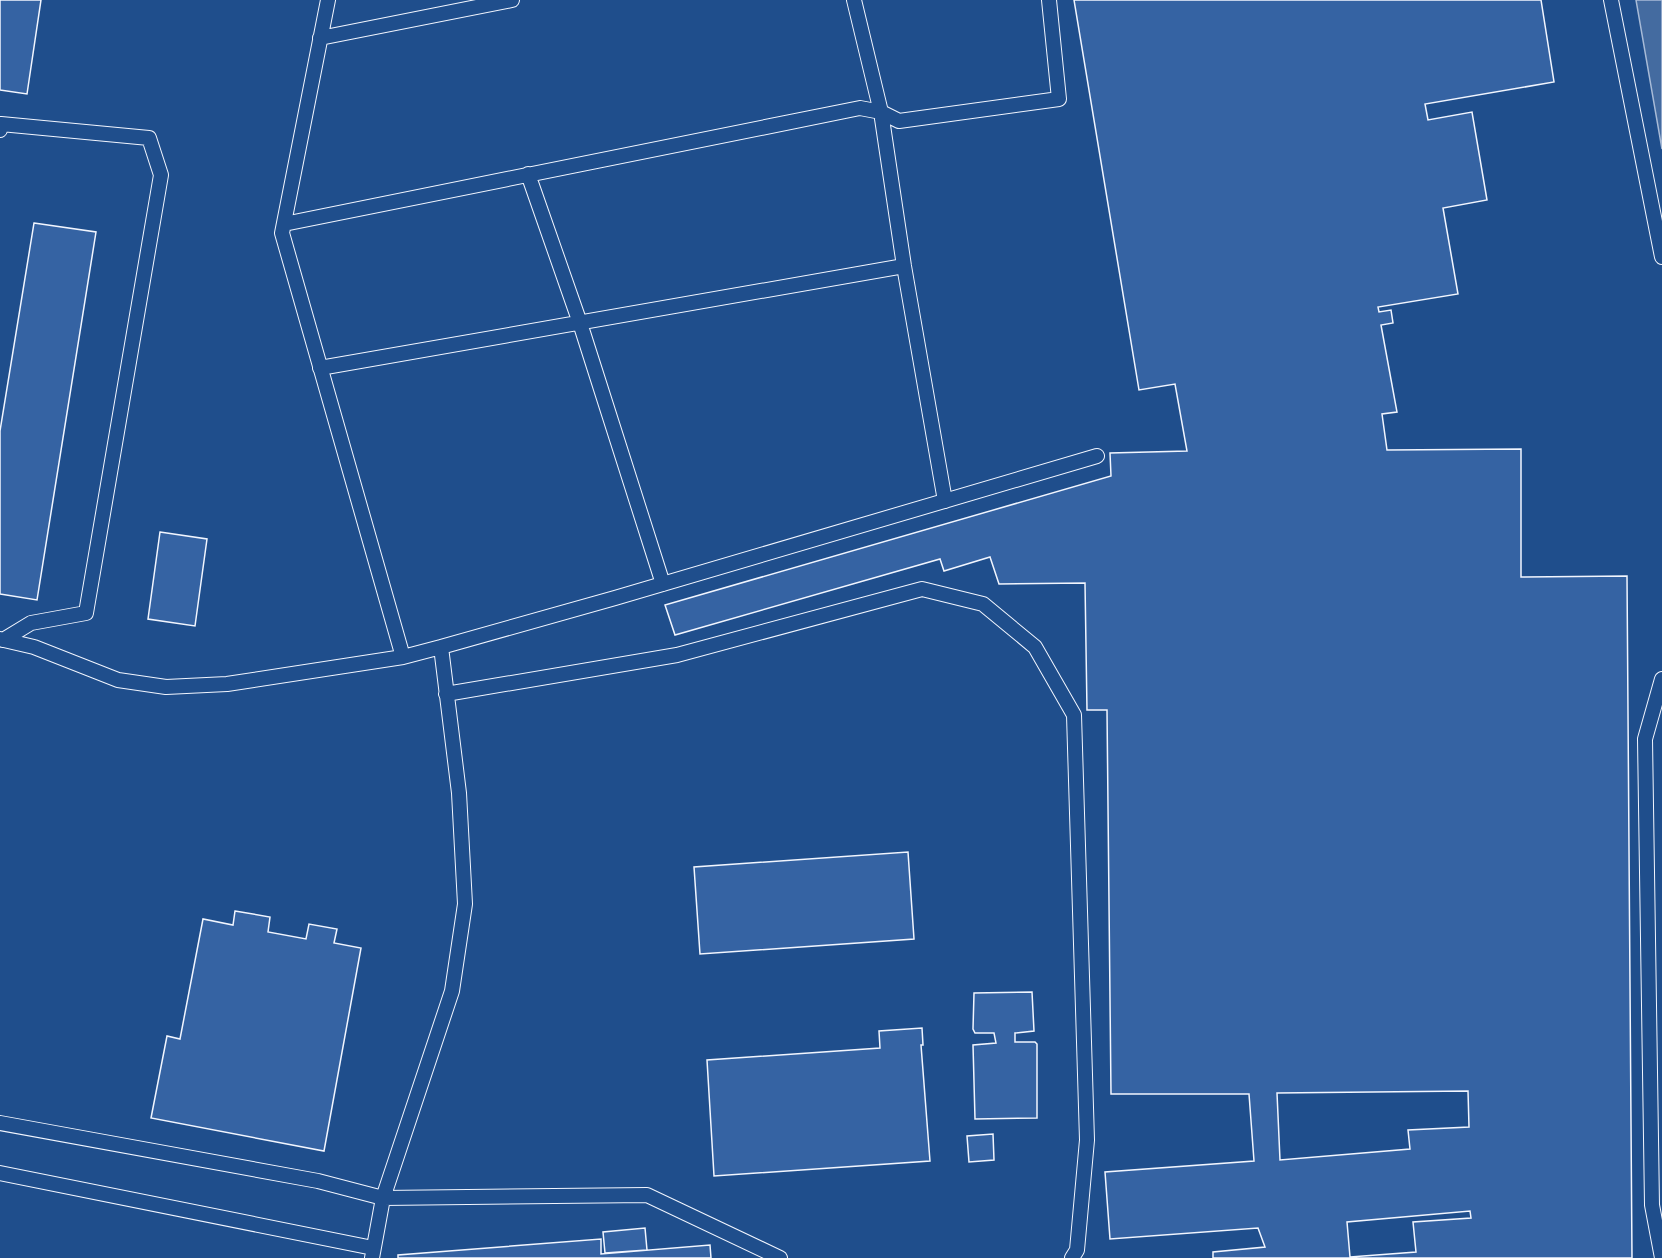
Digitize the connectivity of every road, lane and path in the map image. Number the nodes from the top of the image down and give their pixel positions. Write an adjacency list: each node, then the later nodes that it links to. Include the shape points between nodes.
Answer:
1 (328, 0): 6 (lane)
2 (512, 0): 6 (lane)
3 (854, 0): 7 (lane)
4 (1049, 0): 7 (lane, via 1059,99 898,121)
5 (1611, 0): 11 (lane)
6 (320, 38): 10 (lane)
7 (881, 112): 9 (lane, via 860,108); 12 (lane)
8 (0, 130): 18 (lane, via 1,124 148,138 161,175 86,613 31,623)
9 (528, 174): 10 (lane); 13 (lane)
10 (284, 224): 14 (lane, via 282,234)
11 (1662, 257)
12 (904, 266): 13 (lane); 16 (lane)
13 (580, 323): 14 (lane); 17 (lane)
14 (320, 368): 20 (lane)
15 (1097, 456): 16 (lane)
16 (945, 501): 17 (lane)
17 (663, 584): 19 (lane)
18 (2, 640): 20 (lane, via 34,647 118,680 166,687 226,684)
19 (441, 646): 20 (lane); 22 (lane)
20 (403, 657)
21 (1662, 679): 29 (lane, via 1645,739 1652,1205)
22 (446, 694): 25 (lane, via 459,793 465,904 452,991); 28 (lane, via 677,655 922,590 983,604 1035,647 1074,715 1087,1140 1077,1250)
23 (0, 1123): 25 (lane, via 318,1181)
24 (0, 1173): 26 (lane)
25 (383, 1198): 26 (lane); 27 (lane, via 647,1195)
26 (373, 1253)
27 (780, 1258)
28 (1072, 1258)
29 (1662, 1258)

